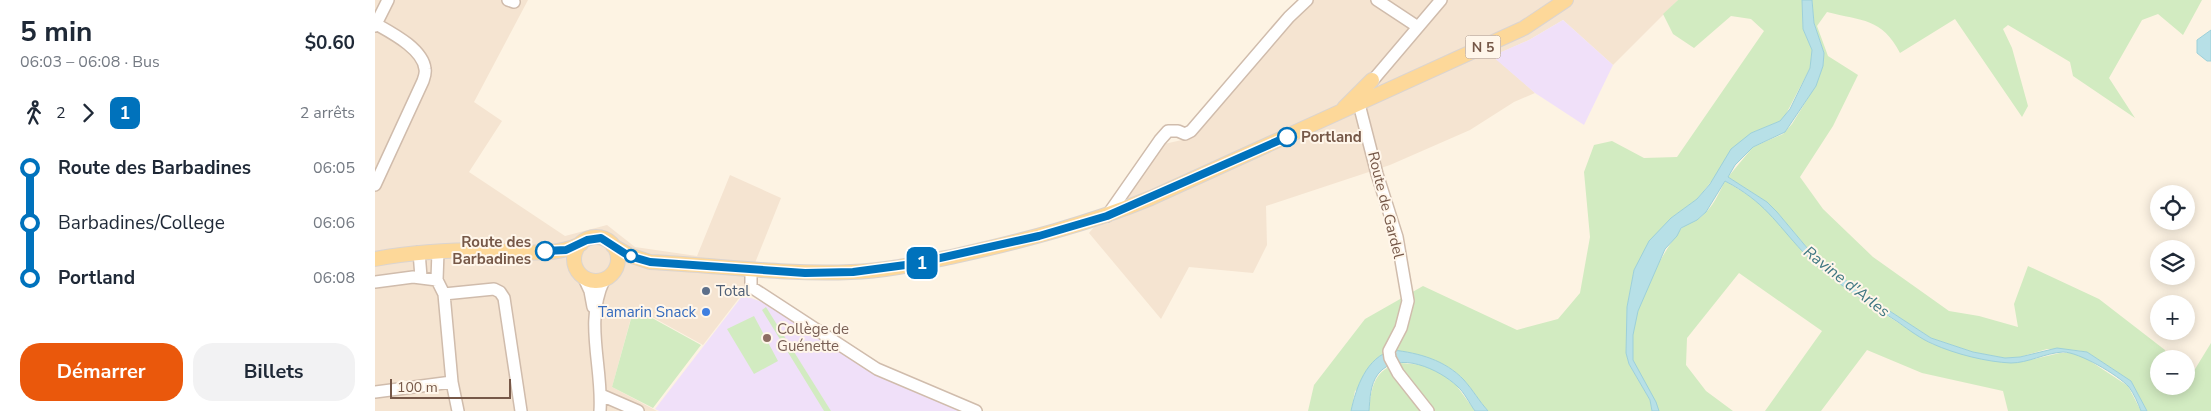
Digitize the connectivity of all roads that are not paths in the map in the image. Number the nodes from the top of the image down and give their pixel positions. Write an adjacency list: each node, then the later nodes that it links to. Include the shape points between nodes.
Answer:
1 (388, 0): 6 (street)
2 (1307, 0): 13 (street, via 1191,131 1185,134 1168,131)
3 (1377, 0): 7 (street)
4 (1441, 0): 7 (street)
5 (1566, 0): 9 (main road, N 5, via 1524,28)
6 (376, 25): 12 (street, via 407,43 420,57 425,69 423,81)
7 (1418, 27): 8 (street)
8 (1376, 76): 9 (main road); 10 (street); 11 (main road)
9 (1395, 87): 10 (main road, N 5)
10 (1366, 101): 11 (main road, N 5); 38 (street, Route de Gardel, via 1377,174 1397,237 1408,301 1401,328 1389,351 1390,358)
11 (1340, 113): 13 (main road, N 5)
12 (375, 185)
13 (1107, 216): 22 (main road, N 5, via 1039,236 892,268 805,273)
14 (581, 244): 15 (main road, N 5, via 601,238); 18 (main road, N 5, via 566,250); 21 (main road, via 575,252)
15 (613, 246): 20 (main road, N 5, via 629,256); 23 (main road, via 617,258)
16 (438, 251): 17 (main road, N 5); 18 (main road, N 5); 26 (street)
17 (419, 252): 19 (main road, N 5); 24 (street)
18 (532, 253): 21 (main road, N 5)
19 (375, 259)
20 (650, 262): 22 (main road, N 5); 23 (main road, N 5, via 628,266)
21 (575, 266): 25 (main road)
22 (751, 269): 37 (street, via 751,287 877,369)
23 (609, 275): 25 (main road, N 5, via 593,281); 29 (street)
24 (421, 277): 26 (street); 27 (street)
25 (584, 278): 29 (street)
26 (437, 280): 28 (street)
27 (375, 282)
28 (444, 294): 30 (street); 34 (street, via 494,290 505,298)
29 (595, 314): 32 (street)
30 (453, 382): 31 (street); 33 (street)
31 (375, 392)
32 (601, 395): 35 (street); 36 (street)
33 (458, 411)
34 (521, 411)
35 (600, 411)
36 (638, 411)
37 (976, 411)
38 (1428, 411)

